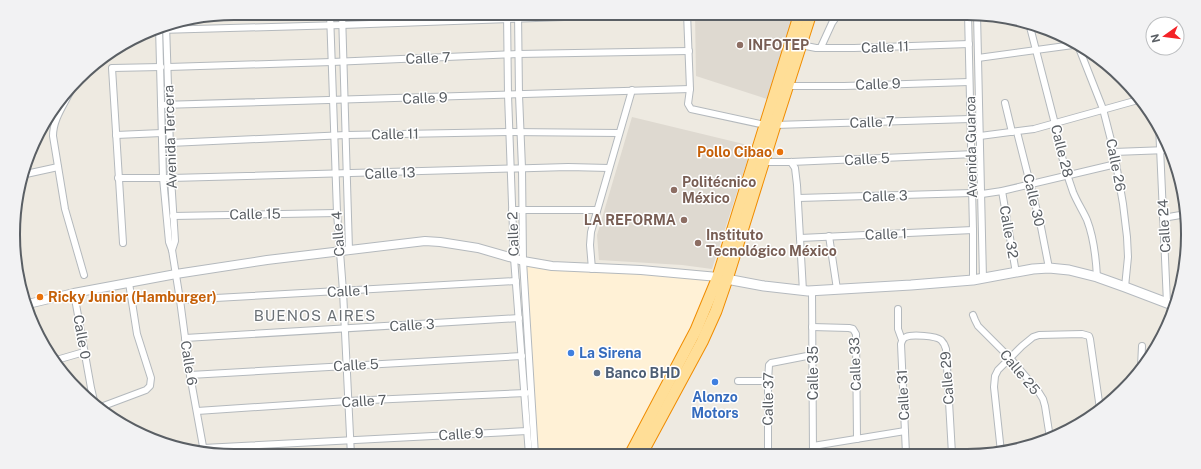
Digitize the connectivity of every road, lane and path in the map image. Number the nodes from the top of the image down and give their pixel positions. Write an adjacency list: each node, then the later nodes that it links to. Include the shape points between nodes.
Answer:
1 (330, 20): 12 (street, Calle 4)
2 (342, 20): 13 (street, Calle 4)
3 (434, 20): 13 (street)
4 (507, 20): 26 (street, Calle 2)
5 (518, 20): 25 (street, Calle 2)
6 (687, 20): 23 (street)
7 (798, 20): 48 (highway)
8 (809, 20): 19 (highway)
9 (834, 20): 21 (street)
10 (968, 20): 18 (street, Avenida Guaroa)
11 (977, 20): 27 (street, Avenida Guaroa)
12 (330, 25): 13 (street); 14 (street); 29 (street, Calle 4)
13 (342, 25): 28 (street, Calle 4)
14 (180, 27)
15 (1031, 30): 22 (street, Calle 28)
16 (166, 31): 31 (street, Avenida Tercera)
17 (159, 33): 30 (street, Avenida Tercera)
18 (969, 44): 21 (street, Calle 11); 32 (street, Avenida Guaroa)
19 (801, 45): 21 (street, Calle 11); 33 (highway)
20 (1068, 46): 22 (street)
21 (821, 47)
22 (1036, 49): 27 (street); 47 (street, Calle 28)
23 (689, 51): 25 (street, Calle 7); 34 (street)
24 (1081, 53): 45 (street, Calle 26)
25 (518, 54): 26 (street, Calle 7); 37 (street, Calle 2)
26 (507, 55): 28 (street, Calle 7); 36 (street, Calle 2)
27 (978, 58): 57 (street, Avenida Guaroa)
28 (344, 61): 29 (street, Calle 7); 38 (street, Calle 4)
29 (332, 62): 31 (street, Calle 7); 39 (street, Calle 4)
30 (161, 67): 43 (street, Avenida Tercera); 54 (street, via 112,68)
31 (168, 67): 44 (street, Avenida Tercera)
32 (969, 82): 33 (street, Calle 9); 46 (street, Avenida Guaroa)
33 (787, 86): 48 (highway)
34 (690, 89): 35 (street, Calle 9); 48 (street, via 688,104 691,109)
35 (632, 90): 37 (street, Calle 9); 53 (street)
36 (508, 95): 37 (street, Calle 9); 38 (street, Calle 9); 49 (street, Calle 2)
37 (519, 95): 52 (street, Calle 2)
38 (345, 100): 39 (street, Calle 9); 55 (street, Calle 4)
39 (332, 101): 44 (street, Calle 9); 56 (street, Calle 4)
40 (1134, 101): 45 (street)
41 (1005, 103): 50 (street, Calle 30)
42 (63, 105): 68 (street, via 53,129)
43 (161, 105): 44 (street, Calle 9); 51 (street, Avenida Tercera)
44 (169, 105): 59 (street, Avenida Tercera)
45 (1103, 109): 47 (street); 62 (street, Calle 26)
46 (970, 118): 48 (street, Calle 7); 63 (street, Avenida Guaroa)
47 (1055, 124): 50 (street); 75 (street, Calle 28)
48 (770, 125): 65 (highway)
49 (509, 132): 52 (street, Calle 11); 55 (street, Calle 11); 69 (street, Calle 2)
50 (1015, 132): 57 (street); 79 (street, Calle 30)
51 (162, 133): 54 (street); 77 (street, Avenida Tercera)
52 (520, 133): 53 (street, Calle 11); 70 (street, Calle 2)
53 (619, 133): 71 (street)
54 (116, 135): 76 (street)
55 (346, 135): 56 (street, Calle 11); 74 (street, Calle 4)
56 (334, 136): 59 (street, Calle 11); 73 (street, Calle 4)
57 (980, 136): 64 (street, Avenida Guaroa)
58 (1160, 141): 60 (street, Calle 24)
59 (170, 143): 78 (street, Avenida Tercera)
60 (1160, 150): 61 (street); 62 (street); 90 (street, Calle 24)
61 (1164, 150)
62 (1114, 152): 67 (street, Calle 26)
63 (971, 154): 64 (street, Calle 5); 66 (street, Calle 5); 81 (street, Avenida Guaroa)
64 (980, 154): 82 (street, Avenida Guaroa)
65 (758, 161): 66 (street, Calle 5); 105 (highway)
66 (791, 162): 83 (street, Calle 35, via 795,171)
67 (1116, 164): 75 (street); 111 (street, Calle 26, via 1127,237)
68 (58, 167): 72 (street); 104 (street, via 65,209)
69 (511, 168): 70 (street, Calle 13); 74 (street, Calle 13); 84 (street, Calle 2)
70 (522, 168): 71 (street, Calle 13); 85 (street, Calle 2)
71 (609, 168): 86 (street)
72 (29, 173)
73 (336, 174): 74 (street, Calle 13); 78 (street, Calle 13); 87 (street, Calle 4)
74 (347, 174): 96 (street, Calle 4)
75 (1068, 176): 79 (street); 106 (street, Calle 28, via 1091,231)
76 (118, 178): 77 (street, Calle 13); 94 (street)
77 (163, 178): 78 (street, Calle 13); 95 (street, Avenida Tercera)
78 (171, 178): 89 (street, Avenida Tercera)
79 (1031, 185): 80 (street); 100 (street, Calle 30)
80 (1002, 191): 82 (street); 102 (street, Calle 32)
81 (972, 193): 83 (street, Calle 3); 91 (street, Avenida Guaroa)
82 (982, 194): 107 (street, Avenida Guaroa)
83 (798, 198): 93 (street, Calle 35)
84 (512, 210): 85 (street); 98 (street, Calle 2)
85 (523, 210): 86 (street); 99 (street, Calle 2)
86 (597, 210): 101 (street, via 590,235)
87 (337, 213): 89 (street, Calle 15); 97 (street, Calle 4)
88 (1180, 215): 90 (street)
89 (173, 216): 95 (street, Avenida Tercera, via 175,241)
90 (1163, 218): 119 (street, Calle 24)
91 (973, 230): 92 (street, Calle 1); 108 (street, Avenida Guaroa)
92 (829, 236): 93 (street, Calle 1); 112 (street)
93 (800, 238): 114 (street, Calle 35)
94 (123, 243)
95 (172, 250): 103 (street, Avenida Tercera)
96 (350, 250): 97 (street); 98 (street, via 417,242 440,242 478,248)
97 (339, 252): 103 (street); 113 (street, Calle 4)
98 (514, 258): 99 (street); 109 (street, Calle 2)
99 (523, 261): 101 (street); 117 (street, Calle 2)
100 (1049, 268): 102 (main road); 106 (main road, via 1069,270)
101 (592, 269): 105 (street, via 655,271)
102 (1016, 273): 107 (main road)
103 (176, 274): 110 (street); 118 (street, Calle 6)
104 (84, 275)
105 (723, 278): 114 (main road); 158 (highway); 159 (highway, via 716,311 702,342)
106 (1097, 278): 111 (main road)
107 (983, 279): 108 (main road)
108 (972, 280): 112 (main road)
109 (516, 281): 113 (street, Calle 1); 116 (street, Calle 2)
110 (129, 283): 115 (street); 144 (street, via 137,334 152,382 146,390)
111 (1125, 287): 121 (main road)
112 (837, 289): 114 (main road)
113 (343, 291): 118 (street, Calle 1); 126 (street, Calle 4)
114 (808, 291): 125 (street, Calle 35)
115 (74, 293): 120 (street); 130 (street, Calle 0)
116 (518, 297): 117 (street); 124 (street, Calle 2)
117 (525, 297): 140 (street, Calle 2)
118 (180, 300): 127 (street, Calle 6)
119 (1171, 301)
120 (31, 303)
121 (1169, 304)
122 (898, 309): 128 (street, Calle 31, via 898,329)
123 (974, 315): 134 (street, Calle 25, via 978,326)
124 (519, 318): 126 (street, Calle 3); 132 (street, Calle 2)
125 (812, 327): 131 (street, Calle 35); 149 (street, Calle 33, via 849,328 856,334)
126 (345, 328): 127 (street, Calle 3); 136 (street, Calle 4)
127 (185, 338): 137 (street, Calle 6)
128 (903, 339): 147 (street, Calle 31, via 901,344); 162 (street, Calle 29, via 911,335 932,337 939,339 946,349)
129 (1142, 346): 135 (street)
130 (84, 352): 133 (street); 141 (street, Calle 0)
131 (812, 355): 139 (street, Calle 37, via 771,363 768,367); 152 (street, Calle 35)
132 (522, 356): 136 (street, Calle 5); 140 (street, Calle 2)
133 (59, 358)
134 (1010, 358): 143 (street, via 1039,335 1089,336); 148 (street, Calle 25, via 1043,399); 153 (street, via 998,370 994,381)
135 (1141, 359)
136 (347, 366): 137 (street, Calle 5); 142 (street, Calle 4)
137 (190, 374): 145 (street, Calle 6)
138 (738, 381): 139 (street)
139 (768, 381): 160 (street, Calle 37)
140 (527, 393): 142 (street, Calle 7); 146 (street, Calle 2); 157 (street, Calle 2)
141 (93, 396)
142 (348, 402): 145 (street, Calle 7); 150 (street, Calle 4)
143 (1099, 403)
144 (105, 405)
145 (197, 411): 151 (street, Calle 6)
146 (527, 431): 150 (street, Calle 9); 156 (street, Calle 2)
147 (905, 431): 149 (street); 161 (street, Calle 31)
148 (1049, 433)
149 (857, 439): 152 (street)
150 (350, 440): 154 (street, Calle 9); 155 (street, Calle 4)
151 (202, 446)
152 (813, 446)
153 (1000, 446)
154 (219, 449)
155 (351, 449)
156 (528, 449)
157 (534, 449)
158 (633, 449)
159 (644, 449)
160 (768, 449)
161 (906, 449)
162 (952, 449)

